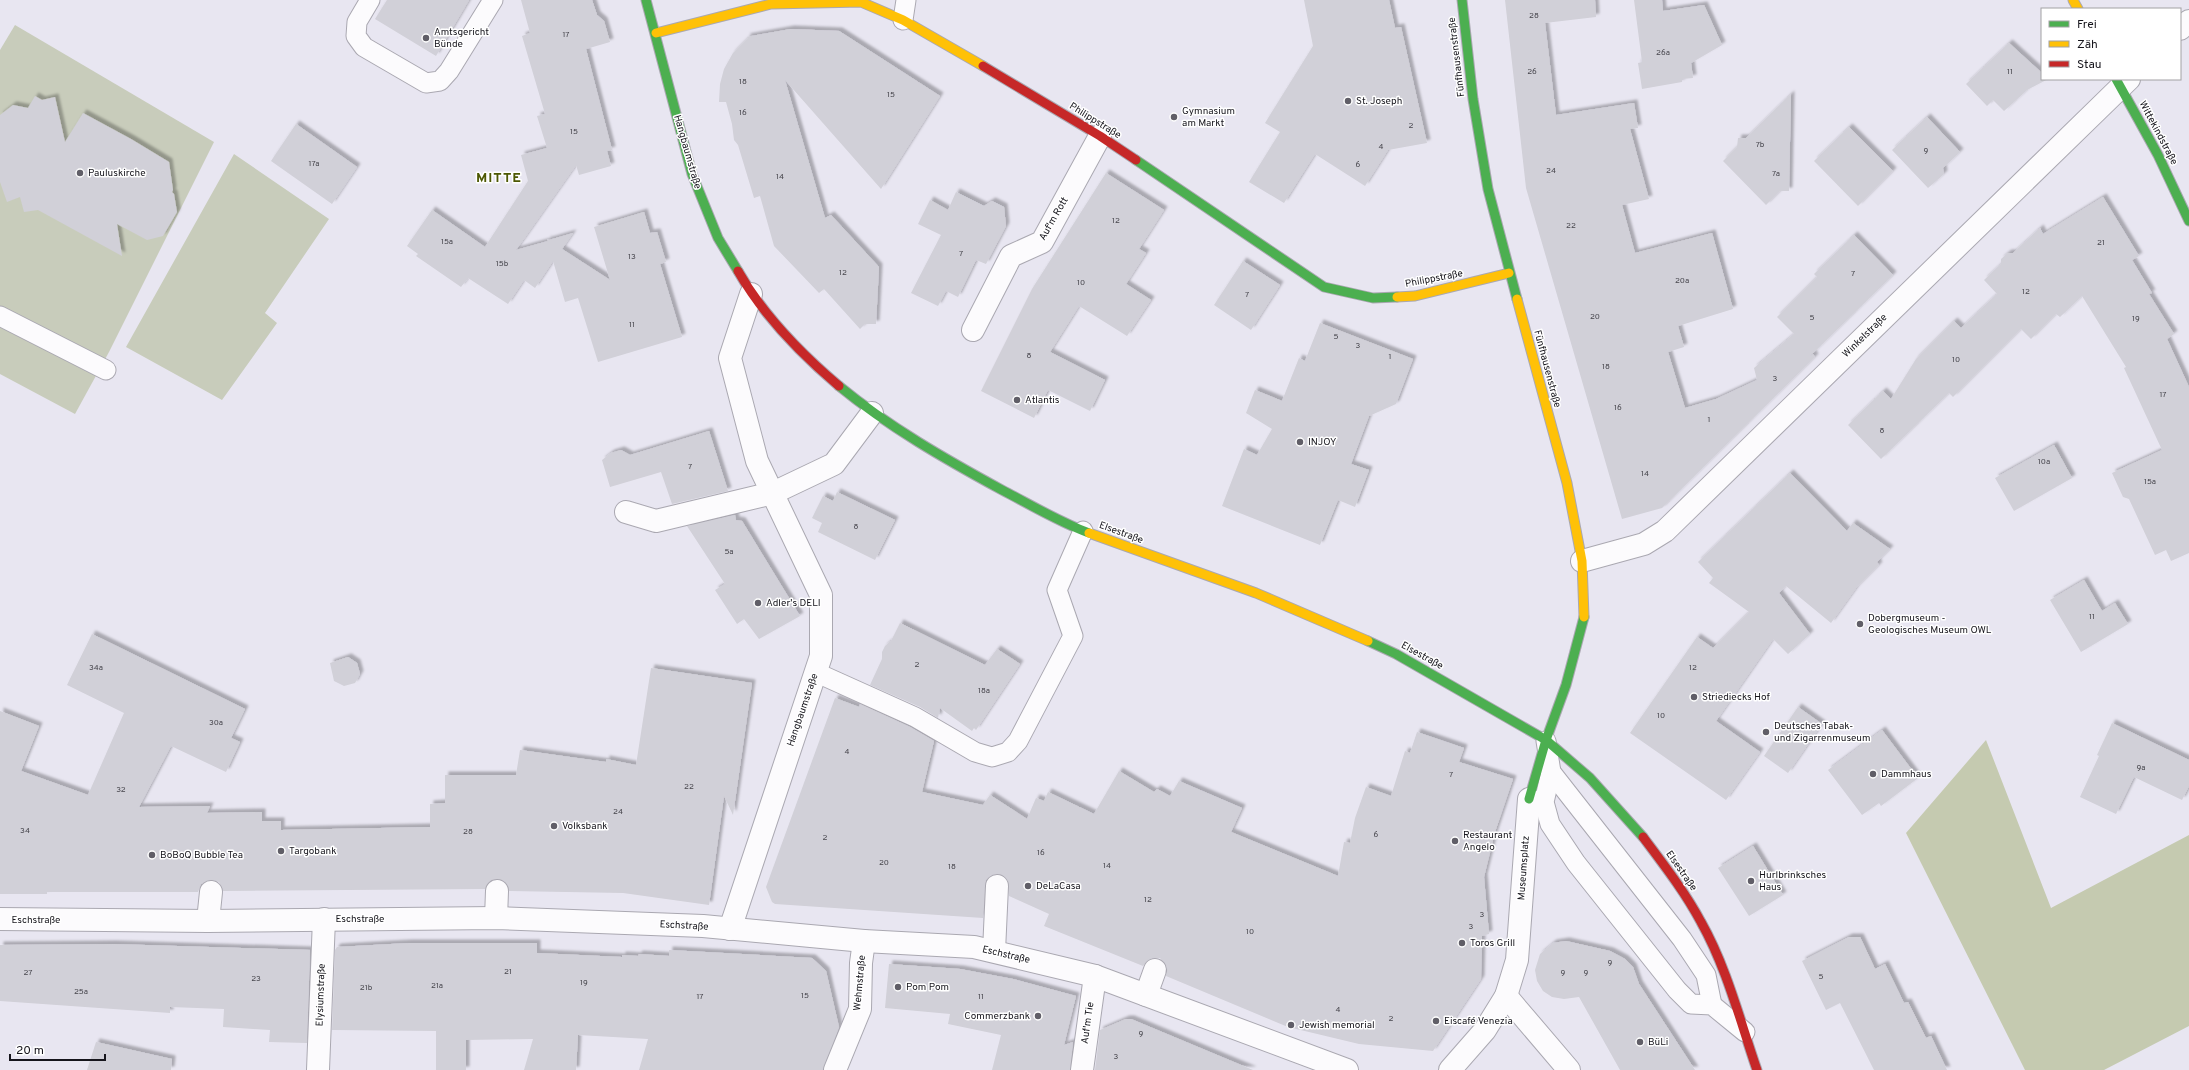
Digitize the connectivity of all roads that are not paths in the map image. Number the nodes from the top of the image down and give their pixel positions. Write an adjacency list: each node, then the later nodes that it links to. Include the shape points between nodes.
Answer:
1 (370, 0): 2 (lane, via 357,22 356,36 364,47 426,83 440,81 449,71)
2 (493, 0)
3 (646, 0): 9 (street, Hangbaumstraße)
4 (906, 0): 6 (lane)
5 (1462, 0): 13 (street, Fünfhausenstraße, via 1483,167)
6 (903, 20): 9 (street, Philippstraße, via 861,2 771,4); 11 (street, Philippstraße)
7 (2189, 21): 8 (street)
8 (2181, 29)
9 (656, 33): 14 (street, Hangbaumstraße, via 692,174 718,238)
10 (2121, 82): 12 (street, Wittekindstraße); 23 (street, Winkelstraße, via 1664,531 1644,544)
11 (1100, 136): 13 (street, Philippstraße, via 1324,287 1373,298 1415,296); 16 (street, Auf'm Rott, via 1042,242 1011,256)
12 (2189, 221)
13 (1509, 273): 23 (street, Fünfhausenstraße, via 1567,483)
14 (751, 294): 18 (street, Hangbaumstraße, via 808,360); 20 (street, Hangbaumstraße, via 730,358 757,461)
15 (0, 316): 17 (lane)
16 (974, 330)
17 (106, 370)
18 (872, 413): 19 (street, Hangbaumstraße); 20 (street, via 834,464)
19 (917, 443): 22 (street, Elsestraße, via 1039,510)
20 (773, 493): 21 (street, via 656,521); 24 (street, Hangbaumstraße, via 821,595 821,656)
21 (626, 512)
22 (1083, 531): 24 (lane, via 1057,590 1073,636 1018,742 1008,752 992,757 975,752 915,717); 25 (street, Elsestraße, via 1256,593 1320,619 1396,654)
23 (1582, 561): 25 (street, Fünfhausenstraße, via 1584,616 1566,685)
24 (815, 672): 35 (street, Hangbaumstraße)
25 (1546, 740): 26 (lane); 27 (street, Museumsplatz); 43 (street, Elsestraße, via 1590,778 1640,832 1682,890 1702,923 1721,965)
26 (1551, 772): 42 (lane, via 1682,939 1706,975); 42 (lane, via 1544,802 1550,824 1576,863 1677,990 1691,1004)
27 (1529, 799): 41 (street, Museumsplatz, via 1517,960)
28 (997, 886): 37 (street)
29 (497, 891): 31 (street)
30 (211, 892): 34 (street)
31 (496, 918): 32 (street, Eschstraße); 35 (street, Eschstraße)
32 (324, 919): 34 (street, Eschstraße); 45 (street, Elysiumstraße)
33 (0, 920): 34 (street, Eschstraße)
34 (208, 921)
35 (730, 929): 36 (street, Eschstraße)
36 (864, 941): 37 (street, Eschstraße, via 974,947); 46 (street, Wehmstraße, via 860,1009)
37 (994, 951): 39 (street, Eschstraße)
38 (1155, 970): 40 (street)
39 (1095, 976): 40 (street, Eschstraße); 47 (street, Auf'm Tie)
40 (1146, 995): 48 (street, Eschstraße)
41 (1506, 996): 44 (street, Museumsplatz, via 1485,1030); 49 (street)
42 (1712, 1005): 43 (lane)
43 (1744, 1032): 50 (street, Elsestraße)
44 (1452, 1068)
45 (318, 1070)
46 (835, 1070)
47 (1082, 1070)
48 (1347, 1070)
49 (1569, 1070)
50 (1757, 1070)

